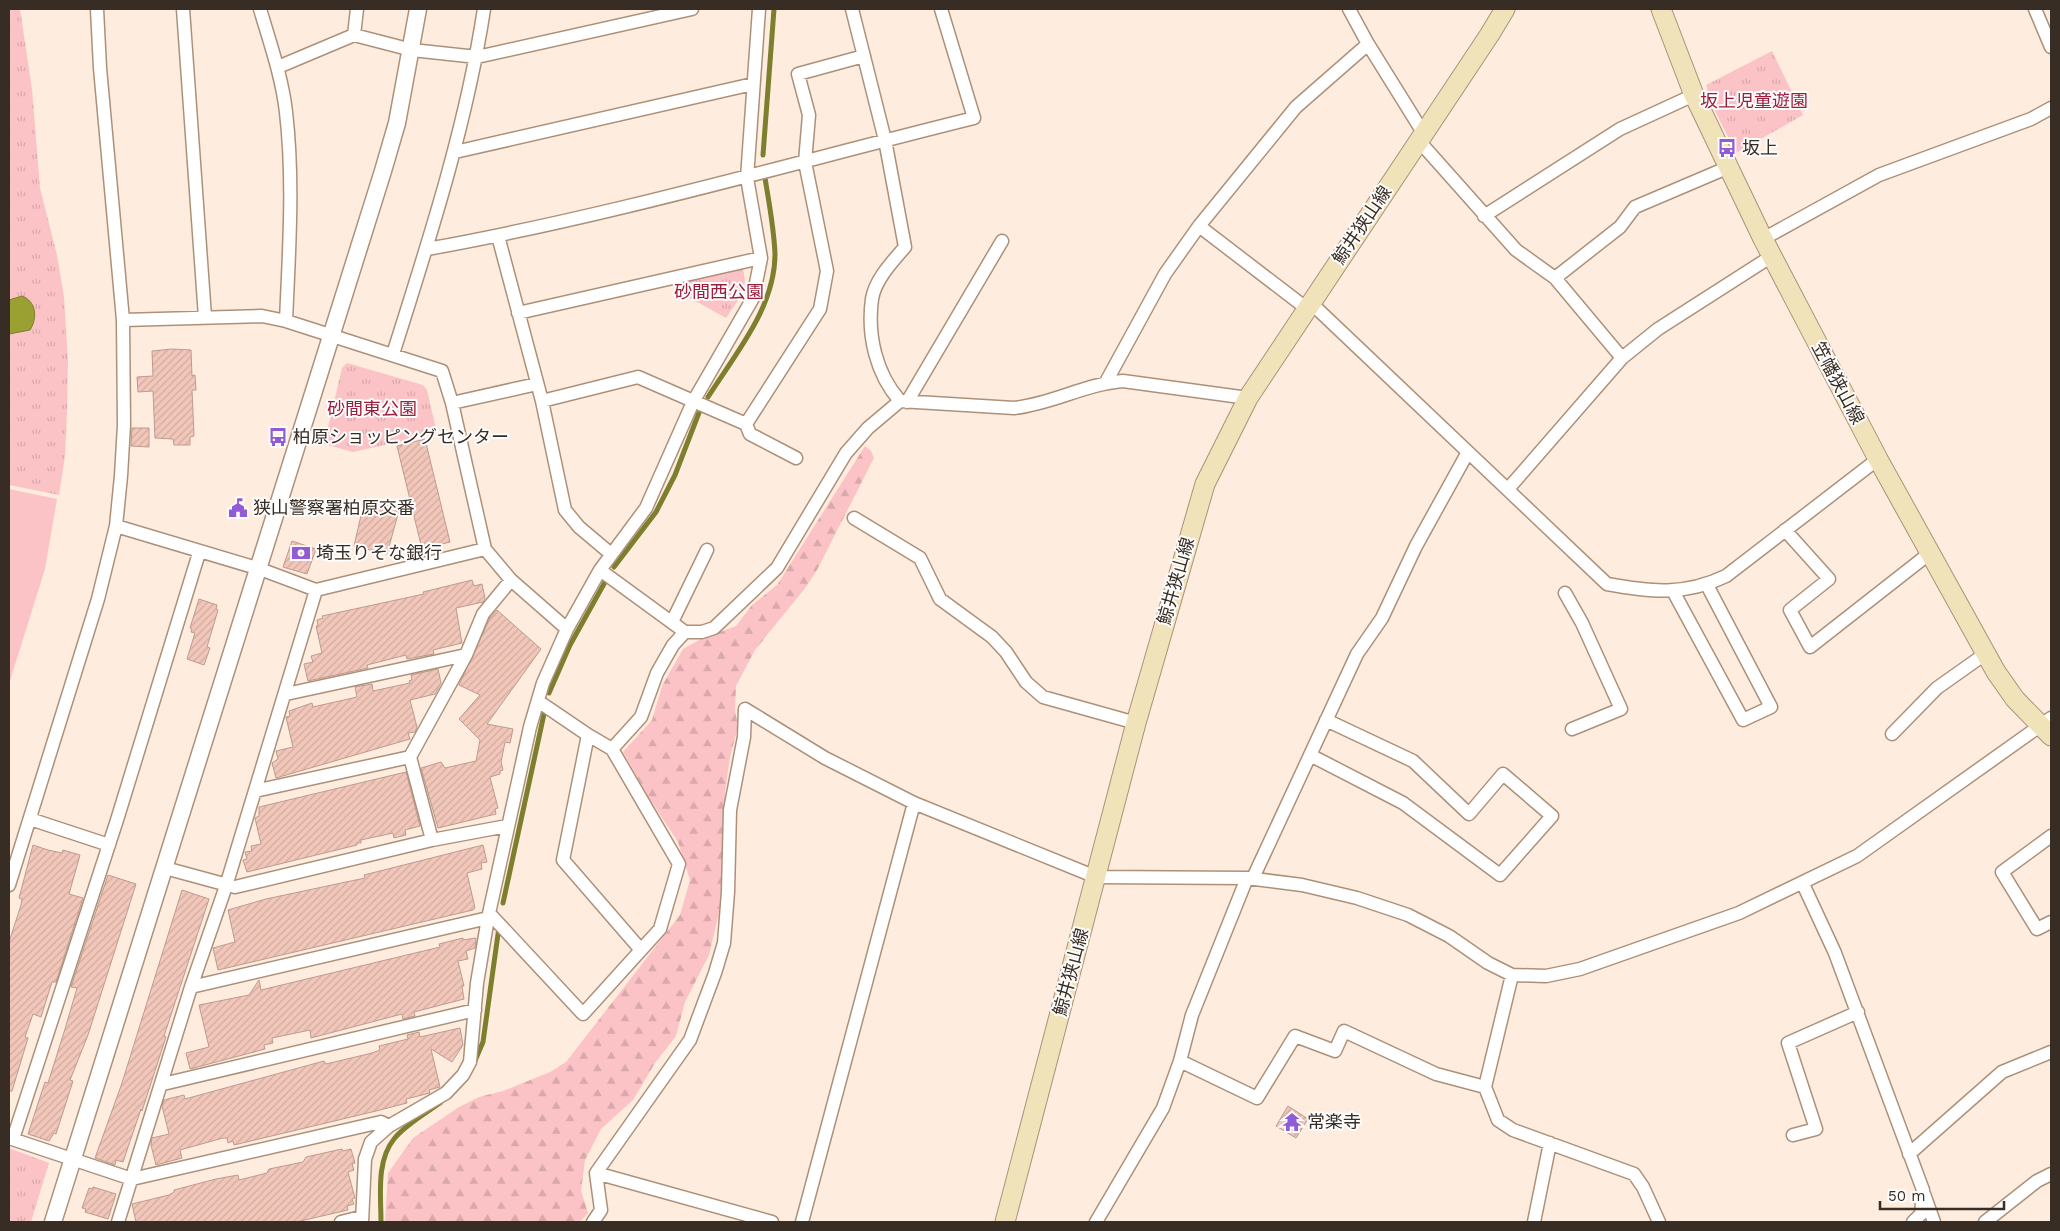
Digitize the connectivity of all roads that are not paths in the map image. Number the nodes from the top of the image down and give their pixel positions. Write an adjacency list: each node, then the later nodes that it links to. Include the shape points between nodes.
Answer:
1 (97, 9): 43 (street)
2 (183, 9): 42 (street)
3 (260, 9): 21 (street)
4 (357, 9): 15 (street)
5 (418, 9): 18 (street)
6 (484, 9): 20 (street)
7 (692, 9): 20 (street)
8 (759, 9): 22 (street)
9 (852, 9): 19 (street)
10 (941, 9): 26 (street, via 974,118)
11 (1505, 9): 25 (main road, 鯨井狭山線)
12 (2036, 9): 17 (street)
13 (1347, 10): 16 (street)
14 (1664, 10): 23 (main road, 笠幡狭山線)
15 (354, 35): 18 (street); 21 (street)
16 (1368, 44): 25 (street); 32 (street, via 1296,106)
17 (2051, 47)
18 (412, 50): 20 (street); 45 (street, via 386,163)
19 (864, 56): 26 (street); 28 (street, via 798,74 809,115)
20 (477, 58): 27 (street)
21 (278, 67): 44 (street, via 286,112 291,202)
22 (753, 84): 27 (street); 30 (street)
23 (1694, 95): 29 (main road, 笠幡狭山線); 31 (street, via 1620,128)
24 (2051, 108): 34 (street, via 2031,119 1879,175)
25 (1422, 137): 31 (street); 40 (main road, 鯨井狭山線)
26 (885, 140): 28 (street); 54 (street, via 905,247 886,269 872,298 872,322 876,363 888,388)
27 (455, 152): 36 (street)
28 (805, 162): 30 (street); 55 (street, via 827,271 820,308)
29 (1729, 167): 34 (main road, 笠幡狭山線); 39 (street, via 1635,207 1620,227)
30 (747, 178): 33 (street); 38 (street)
31 (1484, 216): 39 (street, via 1522,256)
32 (1200, 226): 40 (street); 48 (street, via 1165,274)
33 (498, 236): 36 (street); 41 (street)
34 (1763, 239): 37 (main road, 笠幡狭山線)
35 (1002, 241): 54 (street)
36 (426, 248): 46 (street)
37 (1772, 256): 47 (street, via 1658,329); 58 (main road, 笠幡狭山線)
38 (761, 258): 41 (street); 53 (street, via 753,298)
39 (1555, 278): 47 (street)
40 (1308, 305): 50 (main road, 鯨井狭山線); 56 (street)
41 (518, 313): 49 (street)
42 (205, 317): 43 (street); 44 (street, via 262,316)
43 (123, 320): 61 (street, via 124,450)
44 (286, 320): 45 (street)
45 (332, 337): 46 (street); 68 (street)
46 (394, 354): 52 (street, via 442,371)
47 (1622, 358): 59 (street)
48 (1106, 382): 50 (street, via 1123,381); 54 (street, via 1032,406 1014,408)
49 (537, 384): 51 (street); 52 (street)
50 (1248, 398): 83 (main road, 鯨井狭山線, via 1206,484)
51 (542, 401): 53 (street, via 638,377); 67 (street, via 565,510)
52 (452, 402): 63 (street)
53 (693, 402): 55 (street); 67 (street, via 646,508)
54 (903, 402): 77 (street, via 868,428 846,453 777,568 714,628)
55 (746, 424): 57 (street, via 750,434)
56 (1468, 452): 59 (street); 82 (street, via 1416,546 1382,618 1357,654)
57 (796, 458)
58 (1878, 459): 62 (street); 66 (main road, 笠幡狭山線)
59 (1508, 489): 73 (street, via 1607,584 1652,592)
60 (854, 518): 83 (street, via 920,558 940,599 992,637 1033,690 1043,697)
61 (116, 526): 65 (street); 93 (street, via 98,599)
62 (1785, 530): 66 (street, via 1829,579 1790,610 1810,647); 71 (street, via 1726,576)
63 (485, 550): 70 (street); 72 (street)
64 (707, 550): 75 (street)
65 (199, 553): 68 (street); 97 (street)
66 (1930, 553): 78 (main road, 笠幡狭山線)
67 (611, 554): 69 (street)
68 (260, 569): 72 (street); 98 (street)
69 (600, 570): 75 (street); 76 (street)
70 (511, 580): 76 (street); 79 (street, via 483,614)
71 (1707, 585): 73 (street); 73 (street, via 1771,707 1743,720)
72 (316, 590): 80 (street)
73 (1673, 590)
74 (1565, 593): 85 (street, via 1621,709)
75 (672, 622): 77 (street)
76 (568, 629): 81 (street)
77 (685, 632): 88 (street, via 673,645 657,673 641,717)
78 (1985, 654): 84 (main road, 笠幡狭山線, via 2015,699); 86 (street, via 1937,688)
79 (466, 655): 80 (street); 90 (street)
80 (286, 694): 91 (street)
81 (538, 701): 87 (street); 94 (street)
82 (1326, 720): 89 (street); 89 (street, via 1413,761 1469,814 1503,774 1552,816 1500,875 1403,803)
83 (1136, 723): 99 (main road, 鯨井狭山線)
84 (2047, 726): 101 (street, via 1857,856)
85 (1572, 729)
86 (1892, 734)
87 (588, 736): 88 (street); 106 (street, via 563,860)
88 (612, 749): 106 (street, via 679,864 660,929)
89 (1310, 756): 100 (street)
90 (410, 757): 91 (street); 96 (street)
91 (256, 791): 103 (street)
92 (914, 803): 99 (street); 121 (street, via 825,758 745,709 744,738 730,810 724,943 690,1040); 131 (street)
93 (30, 819): 97 (street); 102 (street)
94 (507, 826): 96 (street); 104 (street)
95 (2051, 836): 105 (street, via 2002,872 2037,928)
96 (432, 840): 103 (street, via 235,887)
97 (109, 845): 117 (street)
98 (165, 868): 103 (street); 120 (street)
99 (1096, 877): 100 (street); 132 (main road, 鯨井狭山線)
100 (1250, 878): 107 (street, via 1302,885 1408,915 1450,936); 112 (street, via 1192,1015)
101 (1803, 884): 107 (street, via 1739,913 1580,968 1546,976); 110 (street)
102 (9, 885)
103 (226, 886): 108 (street)
104 (488, 915): 106 (street, via 583,1014); 108 (street); 109 (street)
105 (2051, 922)
106 (641, 950)
107 (1512, 975): 114 (street)
108 (191, 987): 113 (street)
109 (475, 1010): 113 (street); 115 (street, via 470,1062 463,1076 446,1093)
110 (1858, 1012): 116 (street, via 1788,1043 1816,1129); 119 (street)
111 (2051, 1052): 119 (street, via 2002,1072)
112 (1180, 1061): 114 (street, via 1257,1098 1295,1036 1335,1051 1344,1031 1436,1074); 133 (street, via 1163,1108)
113 (163, 1084): 123 (street)
114 (1485, 1087): 118 (street, via 1498,1120 1513,1130)
115 (389, 1126): 123 (street, via 381,1122); 125 (street, via 371,1142 365,1158)
116 (1793, 1136)
117 (11, 1139): 120 (street)
118 (1550, 1143): 134 (street); 135 (street, via 1634,1174)
119 (1909, 1154): 124 (street)
120 (72, 1160): 123 (street); 126 (street)
121 (596, 1173): 129 (street, via 601,1210); 130 (street)
122 (2051, 1174): 138 (street, via 2037,1181)
123 (132, 1179): 127 (street)
124 (1923, 1190): 136 (street, via 1921,1214); 137 (street)
125 (362, 1220): 128 (street)
126 (53, 1222)
127 (118, 1222)
128 (341, 1222)
129 (593, 1222)
130 (772, 1222)
131 (802, 1222)
132 (1004, 1222)
133 (1096, 1222)
134 (1534, 1222)
135 (1659, 1222)
136 (1913, 1222)
137 (1934, 1222)
138 (1986, 1222)

